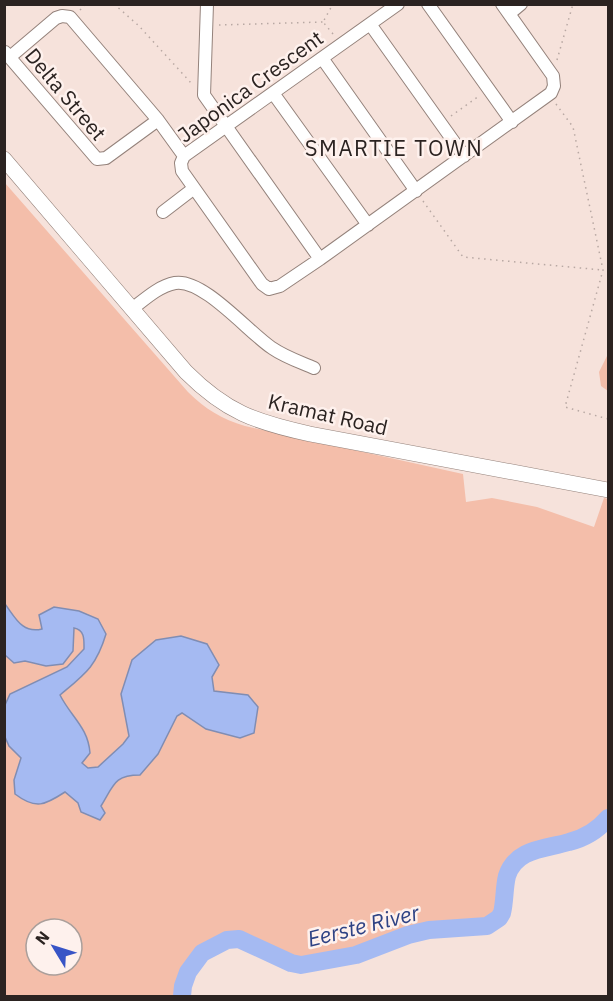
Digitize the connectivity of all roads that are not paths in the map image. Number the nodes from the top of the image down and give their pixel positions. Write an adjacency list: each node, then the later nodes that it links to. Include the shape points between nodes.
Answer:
1 (398, 4): 6 (street, Japonica Crescent)
2 (428, 4): 11 (street)
3 (521, 4): 4 (street)
4 (505, 9): 11 (street, Japonica Crescent, via 553,76 554,86 549,95)
5 (206, 15): 12 (street, via 204,95)
6 (370, 24): 8 (street, Japonica Crescent); 14 (street)
7 (7, 54): 10 (street, via 56,18 69,17); 10 (street, Delta Street, via 97,159 106,158)
8 (322, 57): 9 (street, Japonica Crescent); 17 (street)
9 (273, 93): 12 (street, Japonica Crescent); 19 (street)
10 (158, 120): 13 (street)
11 (512, 122): 14 (street, Japonica Crescent)
12 (225, 127): 13 (street, Japonica Crescent); 20 (street)
13 (184, 156): 16 (street, Japonica Crescent, via 180,167)
14 (464, 156): 17 (street, Japonica Crescent)
15 (4, 159): 21 (street, Kramat Road)
16 (194, 189): 18 (street); 20 (street, Japonica Crescent, via 266,288 280,286)
17 (416, 190): 19 (street, Japonica Crescent)
18 (163, 212)
19 (369, 225): 20 (street, Japonica Crescent)
20 (320, 259)
21 (132, 309): 22 (street, via 161,288 176,282 188,283 272,348); 23 (street, Kramat Road, via 200,386 236,411 268,424)
22 (314, 368)
23 (609, 490)

